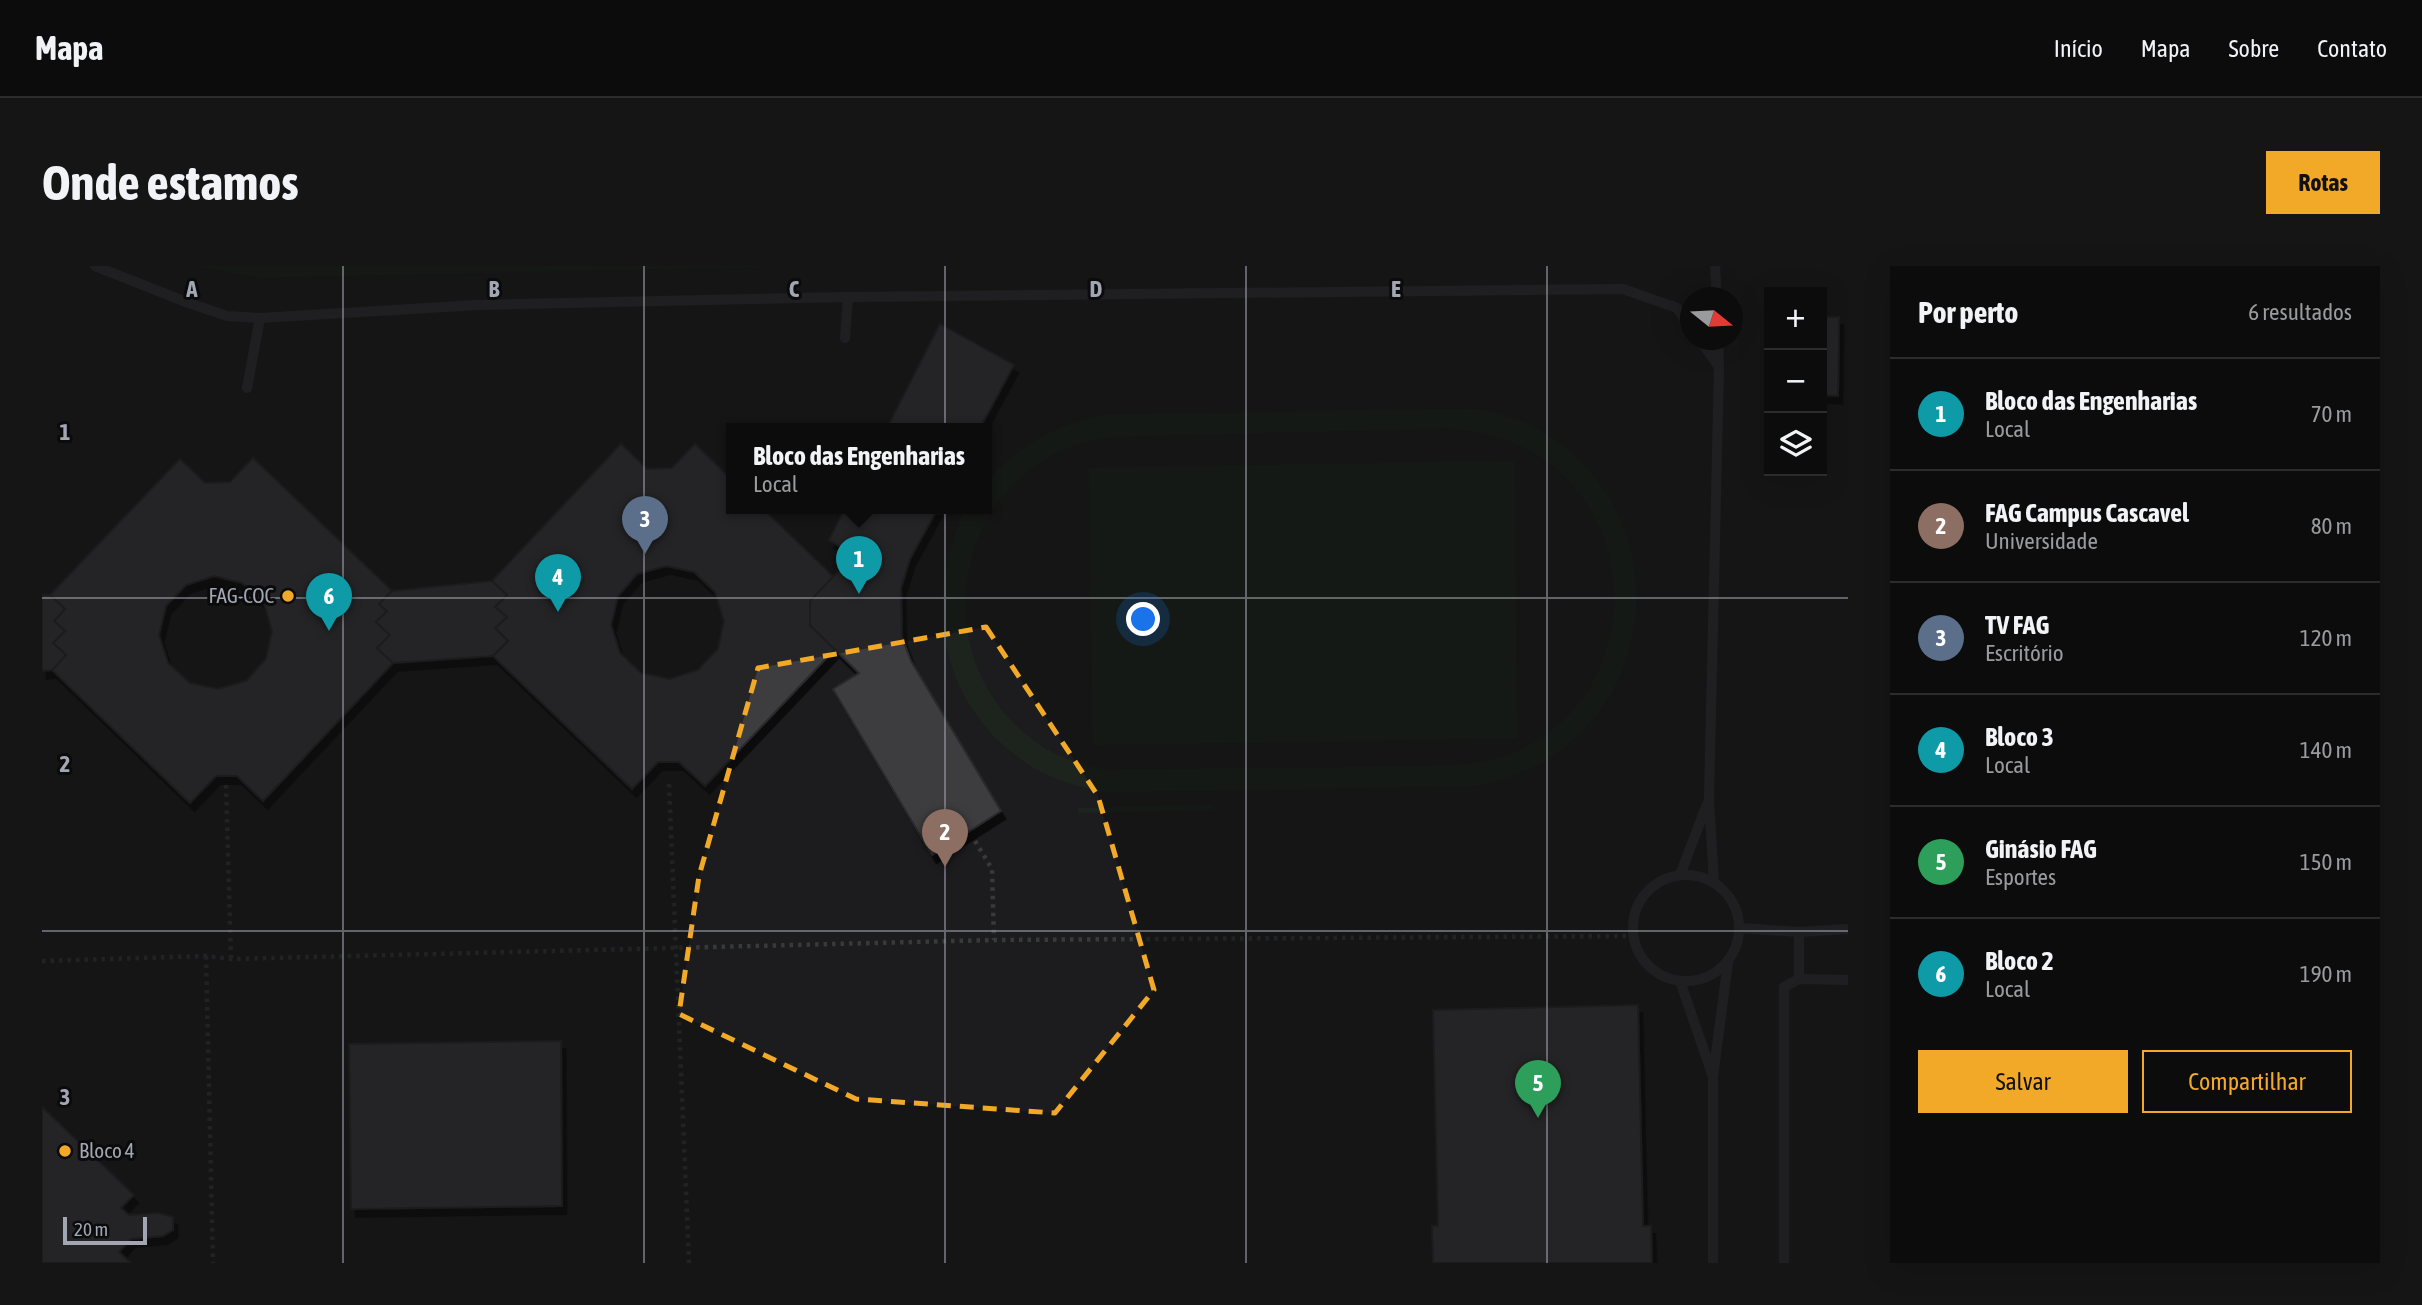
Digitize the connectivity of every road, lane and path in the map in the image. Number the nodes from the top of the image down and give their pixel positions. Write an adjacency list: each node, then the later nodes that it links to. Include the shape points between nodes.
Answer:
1 (95, 266): 6 (lane, via 227,316)
2 (1715, 266): 3 (lane)
3 (1716, 287)
4 (848, 297): 5 (lane, via 1623,289); 6 (lane, via 478,304); 7 (lane)
5 (1680, 312)
6 (260, 318): 11 (lane)
7 (845, 338)
8 (1706, 350): 10 (lane)
9 (1718, 350): 10 (lane)
10 (1719, 367): 14 (lane)
11 (247, 388)
12 (669, 784): 23 (path)
13 (226, 785): 25 (path)
14 (1709, 799): 16 (lane); 17 (lane)
15 (975, 841): 22 (path, via 992,869)
16 (1680, 875): 17 (lane); 21 (lane, via 1664,880 1644,896 1634,919)
17 (1714, 883): 18 (lane, via 1737,910)
18 (1740, 928): 20 (lane); 27 (lane)
19 (1848, 929): 20 (lane)
20 (1799, 932): 28 (lane)
21 (1634, 936): 22 (path); 30 (lane, via 1649,967)
22 (993, 940): 23 (path)
23 (676, 947): 25 (path); 33 (path)
24 (206, 956): 25 (path); 26 (path); 32 (path)
25 (231, 959)
26 (42, 961)
27 (1728, 962): 30 (lane, via 1714,974); 31 (lane)
28 (1799, 979): 29 (lane); 35 (lane, via 1784,987)
29 (1848, 980)
30 (1680, 981): 31 (lane)
31 (1713, 1077): 34 (lane)
32 (213, 1263)
33 (689, 1263)
34 (1713, 1263)
35 (1784, 1263)

